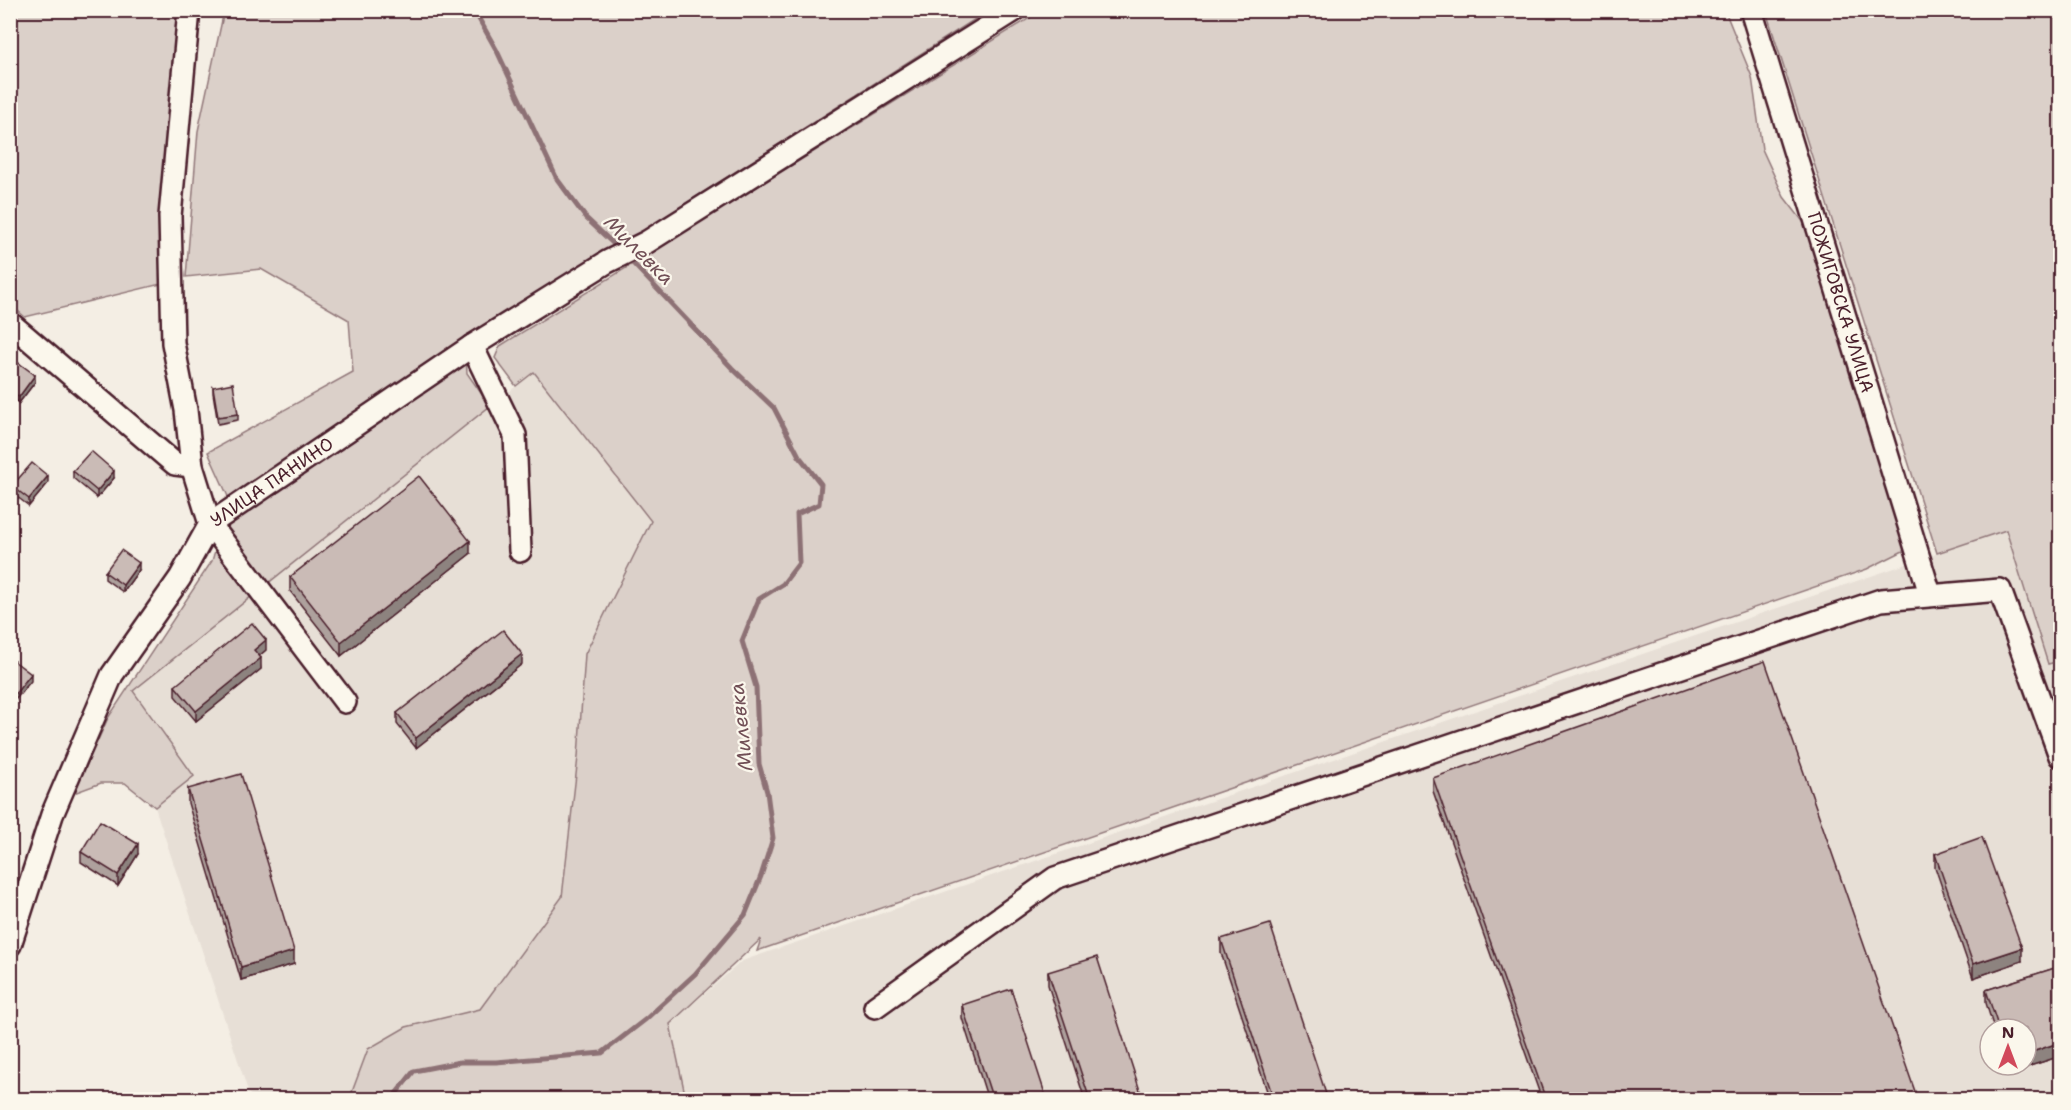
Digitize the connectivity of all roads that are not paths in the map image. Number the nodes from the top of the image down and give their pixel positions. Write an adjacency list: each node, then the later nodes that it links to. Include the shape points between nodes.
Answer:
1 (189, 10): 6 (street, via 170,216 172,343 186,410)
2 (1015, 10): 5 (street, УЛИЦА ПАНИНО, via 647,242 607,262)
3 (1751, 10): 9 (street, ПОЖИГОВСКА УЛИЦА)
4 (10, 323): 6 (street, via 175,464)
5 (472, 346): 7 (street, УЛИЦА ПАНИНО); 8 (street, via 515,435)
6 (192, 466): 7 (street)
7 (210, 524): 10 (street); 12 (street, УЛИЦА ПАНИНО, via 180,578 111,675 52,815)
8 (520, 551)
9 (1923, 595): 11 (street, via 2000,590); 13 (street, via 1881,600 1055,878)
10 (345, 702)
11 (2061, 756)
12 (10, 945)
13 (875, 1007)

